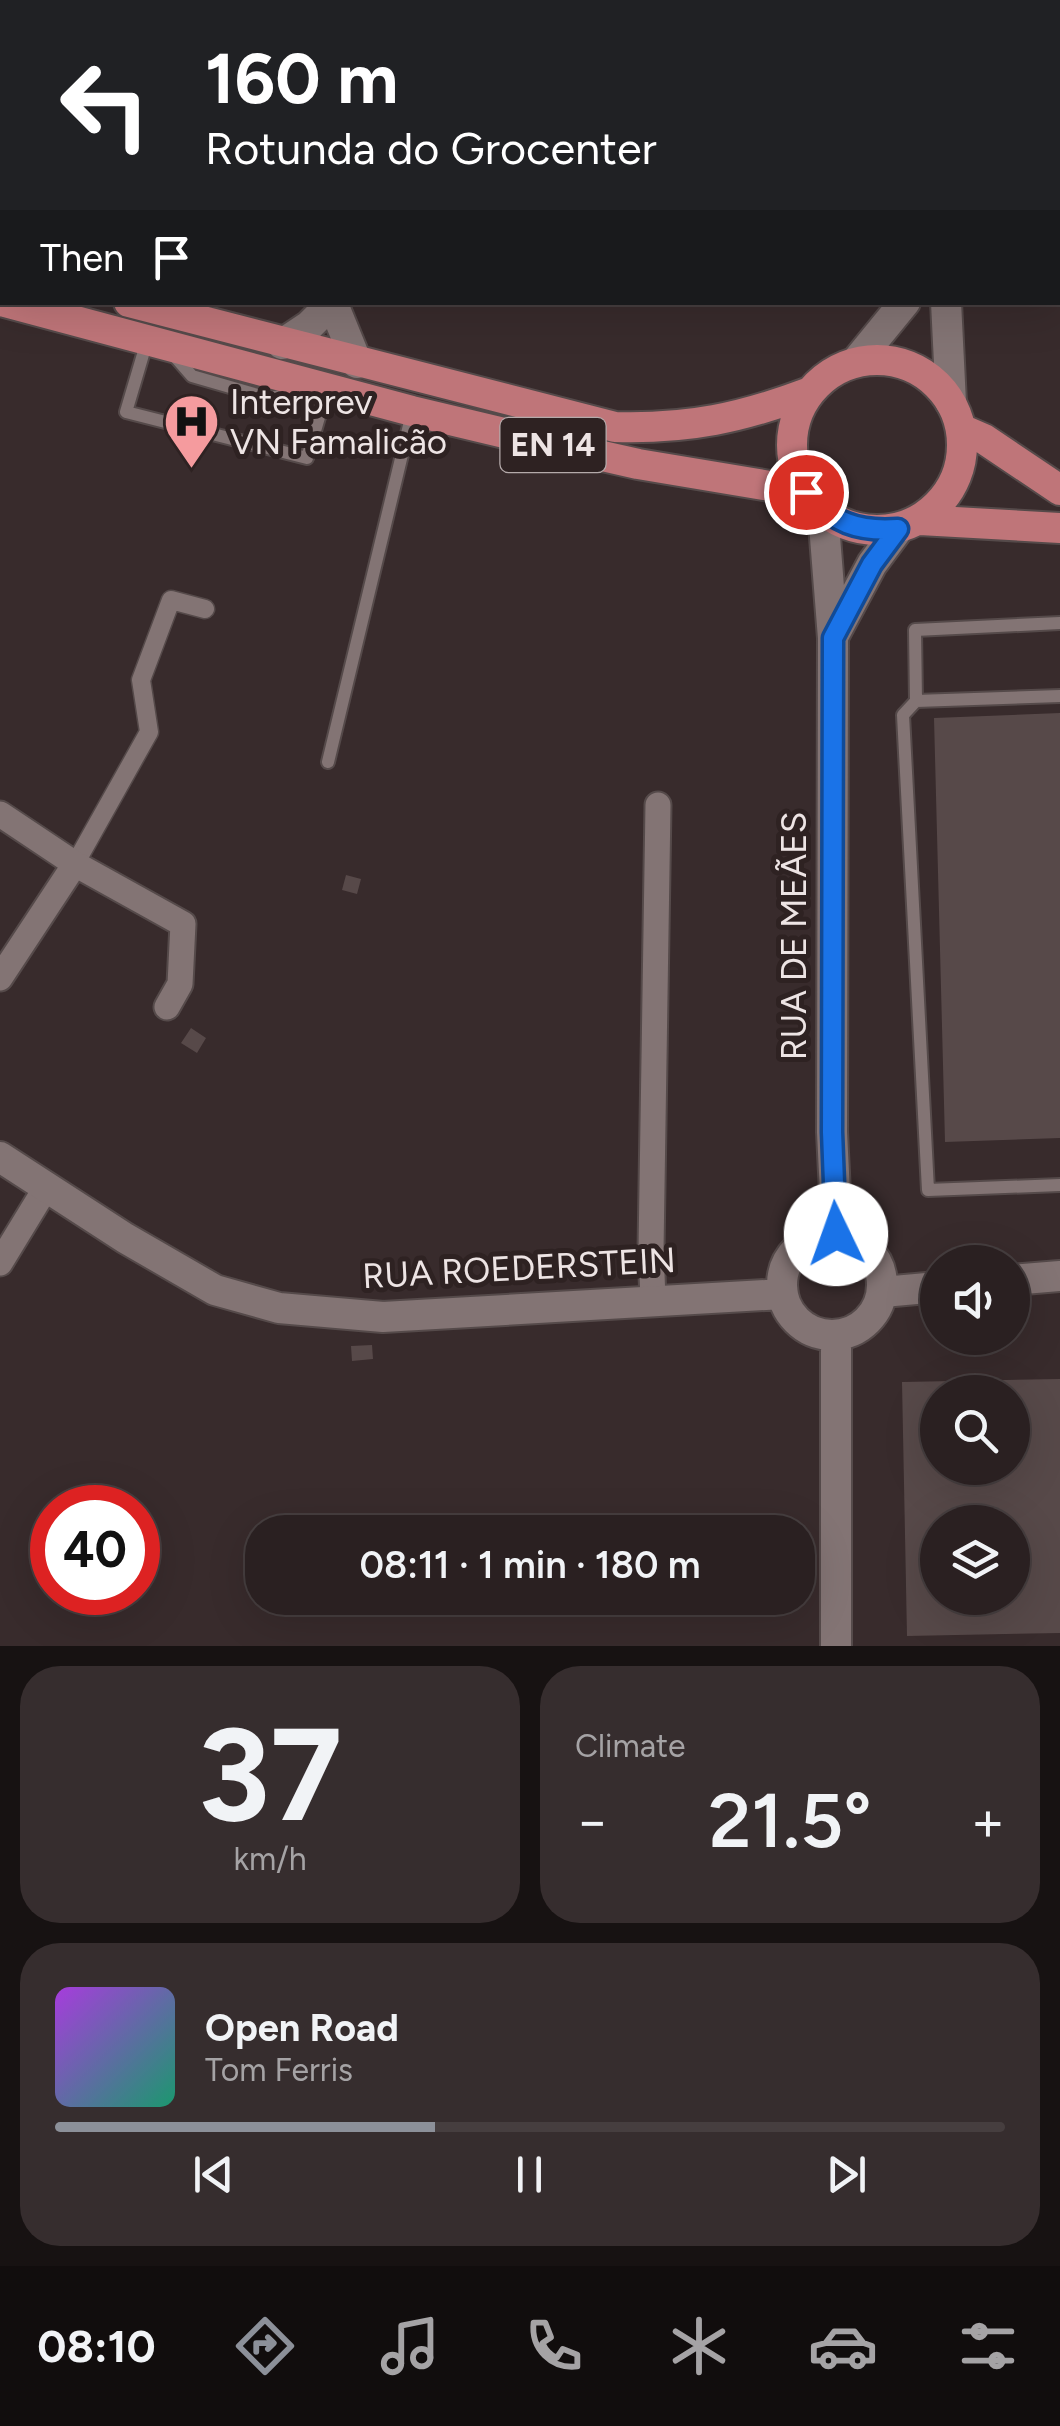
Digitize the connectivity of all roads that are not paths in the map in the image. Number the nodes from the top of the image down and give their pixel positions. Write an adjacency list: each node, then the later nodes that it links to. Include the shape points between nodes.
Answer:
1 (14, 305): 7 (main road, EN 14)
2 (140, 305): 8 (main road, EN 14)
3 (332, 305): 8 (street)
4 (333, 305): 10 (street)
5 (903, 305): 9 (street)
6 (946, 305): 14 (street)
7 (157, 343): 11 (main road, EN 14); 11 (lane, via 126,412 307,458)
8 (282, 344): 10 (main road, EN 14)
9 (856, 362): 12 (main road, EN 14); 14 (main road, via 911,366 934,382)
10 (357, 363): 12 (main road, EN 14, via 615,428 699,424)
11 (315, 384): 13 (main road, EN 14)
12 (810, 392): 16 (main road, via 792,442 795,468)
13 (412, 411): 16 (main road, EN 14); 24 (lane)
14 (956, 416): 15 (main road); 17 (main road, via 962,456 955,481 941,503)
15 (1060, 490)
16 (815, 502): 17 (main road, EN 14, via 846,525 872,531); 21 (street, RUA DE MEÃES)
17 (909, 524): 18 (main road, EN 14); 21 (street, RUA DE MEÃES, via 872,564)
18 (1060, 528)
19 (205, 609): 27 (street, via 171,600 141,680 148,732)
20 (1060, 623): 23 (lane, via 915,630)
21 (833, 638): 33 (street, RUA DE MEÃES)
22 (1060, 696): 23 (lane)
23 (916, 701): 32 (lane, via 904,715 928,1190)
24 (328, 762)
25 (658, 806): 40 (street)
26 (0, 814): 27 (street)
27 (75, 864): 28 (street); 29 (street, via 183,924 180,984)
28 (0, 978)
29 (166, 1007)
30 (0, 1157): 31 (street, RUA ROEDERSTEIN)
31 (47, 1186): 34 (street); 40 (street, RUA ROEDERSTEIN, via 215,1290 280,1308 382,1317)
32 (1060, 1186)
33 (836, 1234): 38 (street, via 852,1238 876,1260); 39 (street, via 795,1251)
34 (0, 1263)
35 (1060, 1276): 36 (street)
36 (1030, 1278)
37 (920, 1289): 38 (street)
38 (882, 1292): 41 (street, via 867,1322)
39 (782, 1294): 40 (street, RUA ROEDERSTEIN); 41 (street, via 796,1320)
40 (654, 1299)
41 (836, 1336): 42 (street)
42 (836, 1646)

